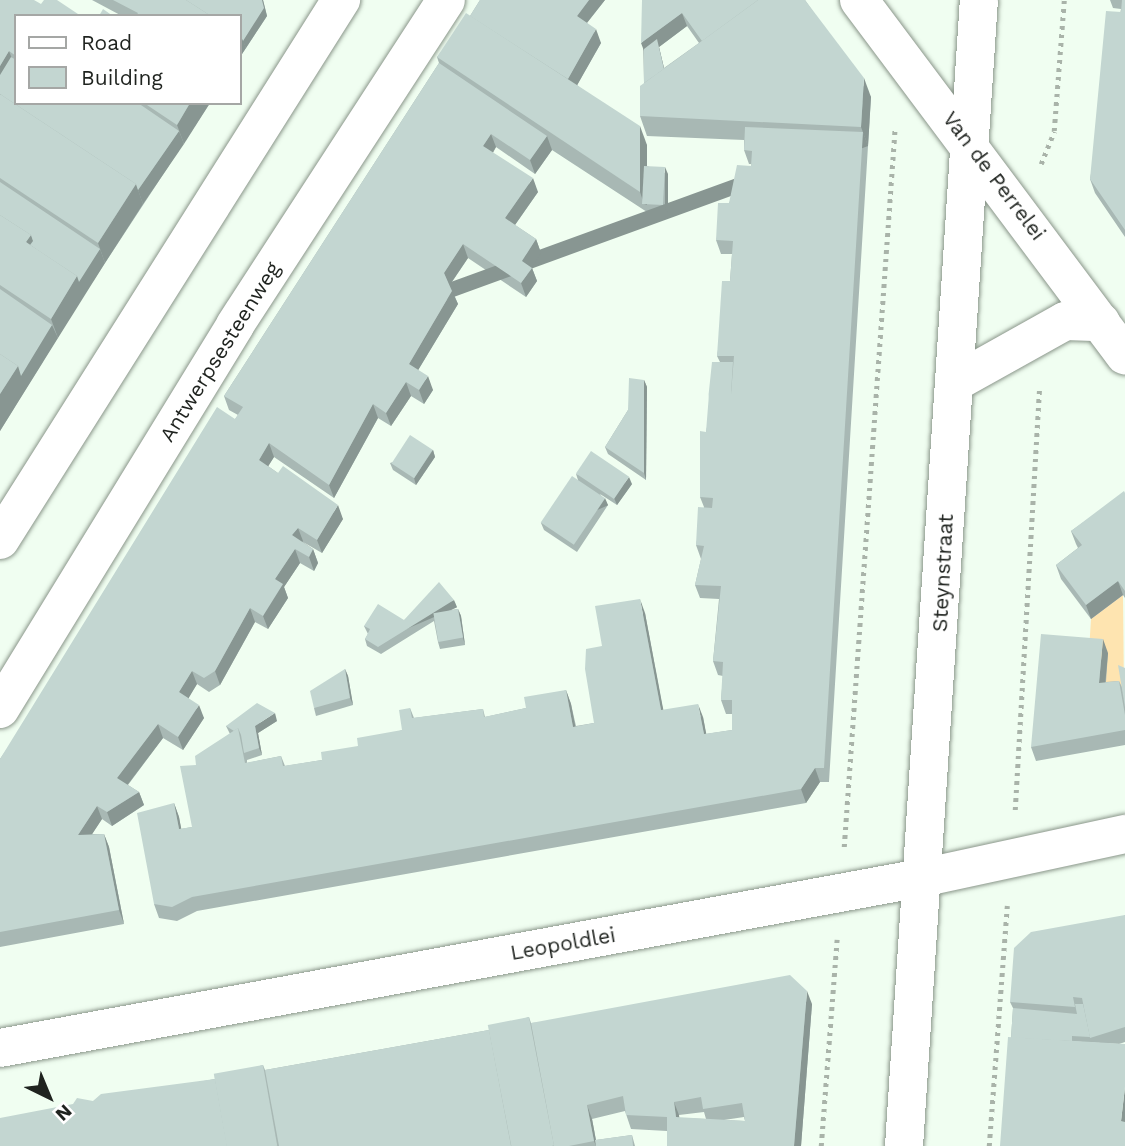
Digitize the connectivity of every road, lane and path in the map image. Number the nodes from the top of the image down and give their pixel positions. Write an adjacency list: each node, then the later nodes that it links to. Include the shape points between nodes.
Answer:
1 (341, 0): 13 (street)
2 (446, 0): 14 (street, Antwerpsesteenweg, via 235,325)
3 (859, 0): 7 (street, Van de Perrelei)
4 (979, 0): 7 (street, Steynstraat)
5 (1064, 0): 8 (path, via 1054,131 1034,182)
6 (896, 122): 18 (path)
7 (967, 139): 8 (street, Van de Perrelei); 12 (street, Steynstraat)
8 (1029, 223): 9 (street, Van de Perrelei)
9 (1101, 322): 10 (street, via 1065,321); 11 (street, Van de Perrelei)
10 (1026, 338): 12 (street); 16 (path, via 1040,391)
11 (1125, 355)
12 (954, 383): 17 (street, Steynstraat)
13 (0, 540)
14 (0, 709)
15 (1125, 834): 16 (street, Leopoldlei)
16 (1010, 858): 17 (street, Leopoldlei); 22 (path)
17 (926, 877): 18 (street, Leopoldlei); 21 (street, Steynstraat)
18 (841, 893): 19 (street, Leopoldlei); 20 (path)
19 (0, 1048)
20 (821, 1146)
21 (904, 1146)
22 (989, 1146)

